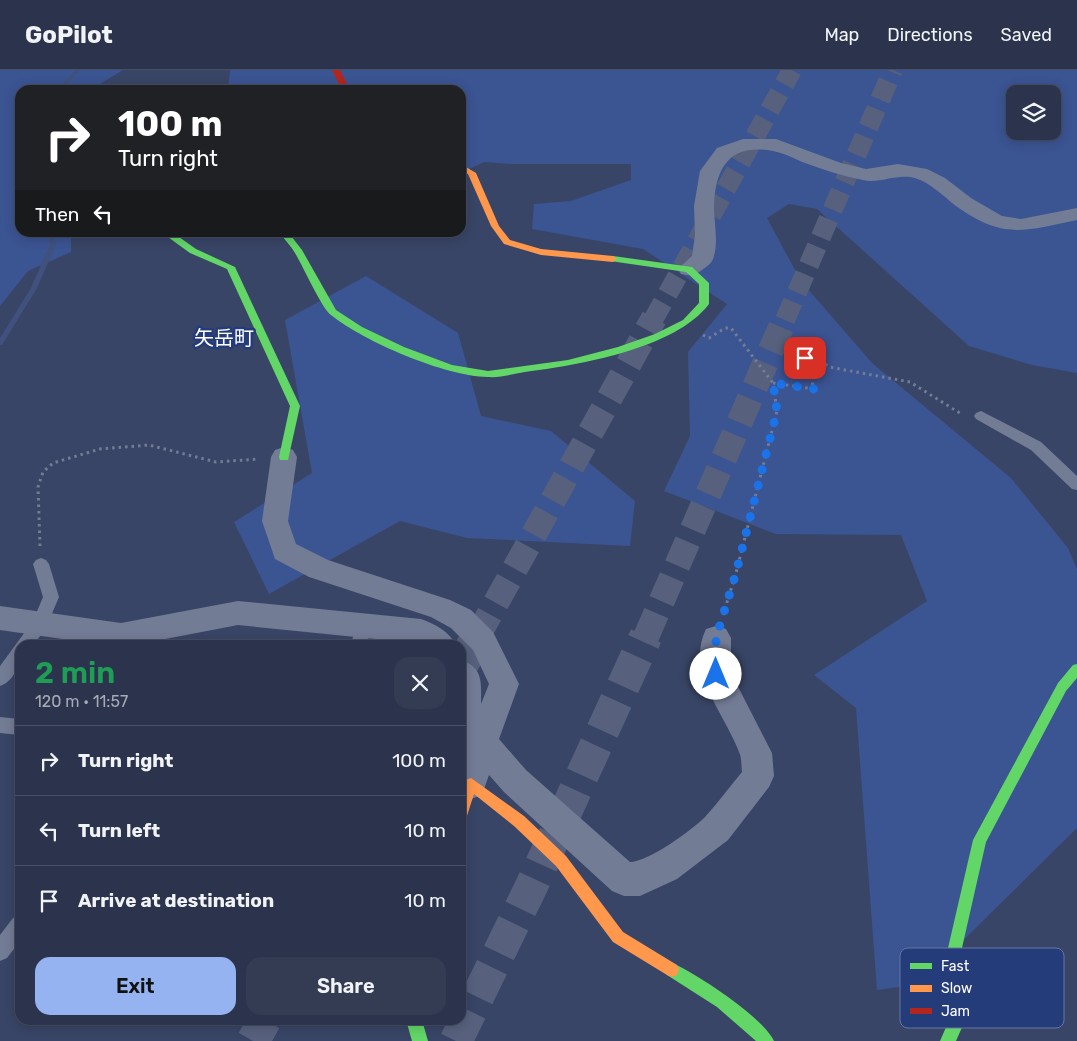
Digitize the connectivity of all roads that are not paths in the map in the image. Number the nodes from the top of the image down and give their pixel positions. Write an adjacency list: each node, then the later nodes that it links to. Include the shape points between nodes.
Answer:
1 (336, 70): 2 (street)
2 (344, 85)
3 (466, 169): 7 (street, via 472,173 495,226 507,242 541,252)
4 (1077, 214): 7 (street, via 1021,225 997,222 920,173 898,170 866,175 834,167 776,145 744,145 724,152 710,171 704,206 706,235 702,259)
5 (172, 237): 9 (street, via 193,251 232,267 295,406)
6 (287, 237): 7 (street, via 298,250 332,312 401,349 451,368 488,374 568,363 620,350 679,326 704,304 704,283)
7 (690, 269)
8 (981, 416): 10 (lane, via 1036,446)
9 (284, 457): 25 (street, via 275,521 285,551 319,569 440,608 461,620 483,640 504,684)
10 (1077, 485)
11 (41, 564): 13 (lane, via 51,597)
12 (0, 618): 13 (street)
13 (31, 635): 14 (street, via 120,634 238,613)
14 (362, 635): 16 (street, via 421,631)
15 (716, 638): 25 (street, via 716,674 756,753 758,776 716,829 665,867 640,879 624,879 516,781)
16 (434, 640)
17 (15, 658): 19 (lane)
18 (1077, 669): 29 (street, via 1062,687 980,840)
19 (0, 679)
20 (466, 679): 22 (street)
21 (466, 724): 25 (street)
22 (466, 724)
23 (0, 725): 24 (lane)
24 (15, 726)
25 (482, 743): 26 (street)
26 (472, 784): 27 (street); 34 (street, via 518,821 560,862 618,937 712,994)
27 (466, 800)
28 (15, 932): 30 (lane)
29 (955, 948)
30 (0, 951)
31 (415, 1025): 33 (street)
32 (954, 1028): 35 (street)
33 (420, 1041)
34 (766, 1041)
35 (948, 1041)

